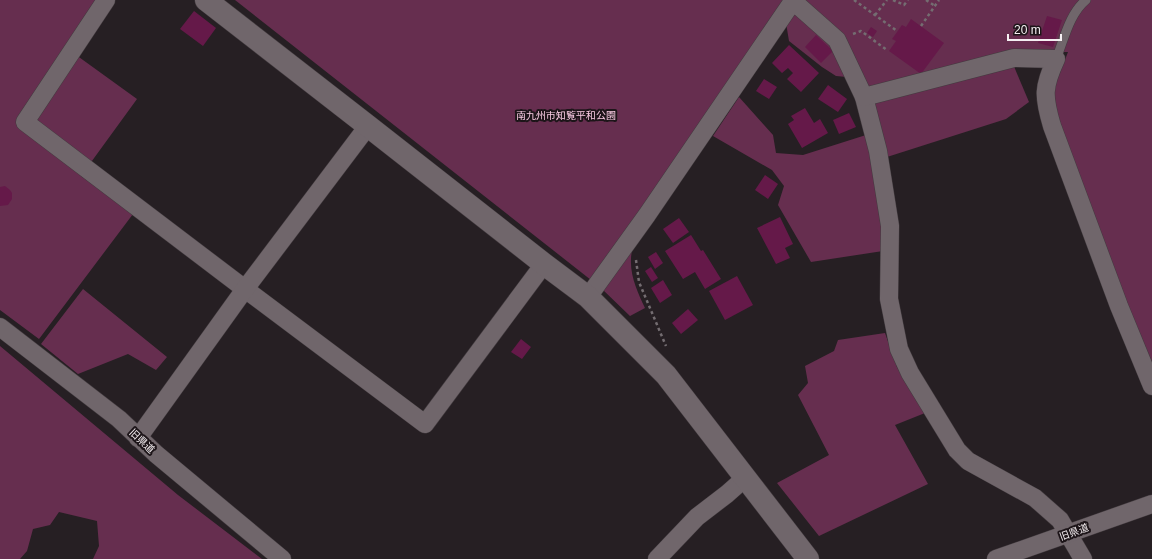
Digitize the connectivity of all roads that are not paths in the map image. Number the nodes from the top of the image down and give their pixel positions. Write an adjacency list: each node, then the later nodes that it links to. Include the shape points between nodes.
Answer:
1 (106, 0): 8 (street, via 25,122)
2 (206, 0): 6 (street)
3 (1086, 0): 4 (lane, via 1073,16)
4 (1056, 59): 5 (street, via 1014,58); 11 (street, via 1046,87 1046,105 1052,126 1119,306)
5 (864, 97): 9 (street, via 838,40 793,1); 15 (street, via 878,151 890,226 889,299 899,349 910,373 957,450 968,461 1035,498 1060,520)
6 (368, 126): 7 (street); 8 (street)
7 (544, 264): 8 (street, via 425,424); 9 (street)
8 (245, 290): 12 (street)
9 (588, 297): 13 (street, via 666,375)
10 (0, 327): 12 (street, 旧県道, via 118,419)
11 (1152, 386)
12 (138, 438): 16 (street, 旧県道)
13 (745, 478): 17 (street, via 697,516); 18 (street)
14 (1152, 504): 15 (street, 旧県道)
15 (1069, 534): 19 (street, 旧県道); 20 (street)
16 (282, 559)
17 (657, 559)
18 (808, 559)
19 (996, 559)
20 (1083, 559)

